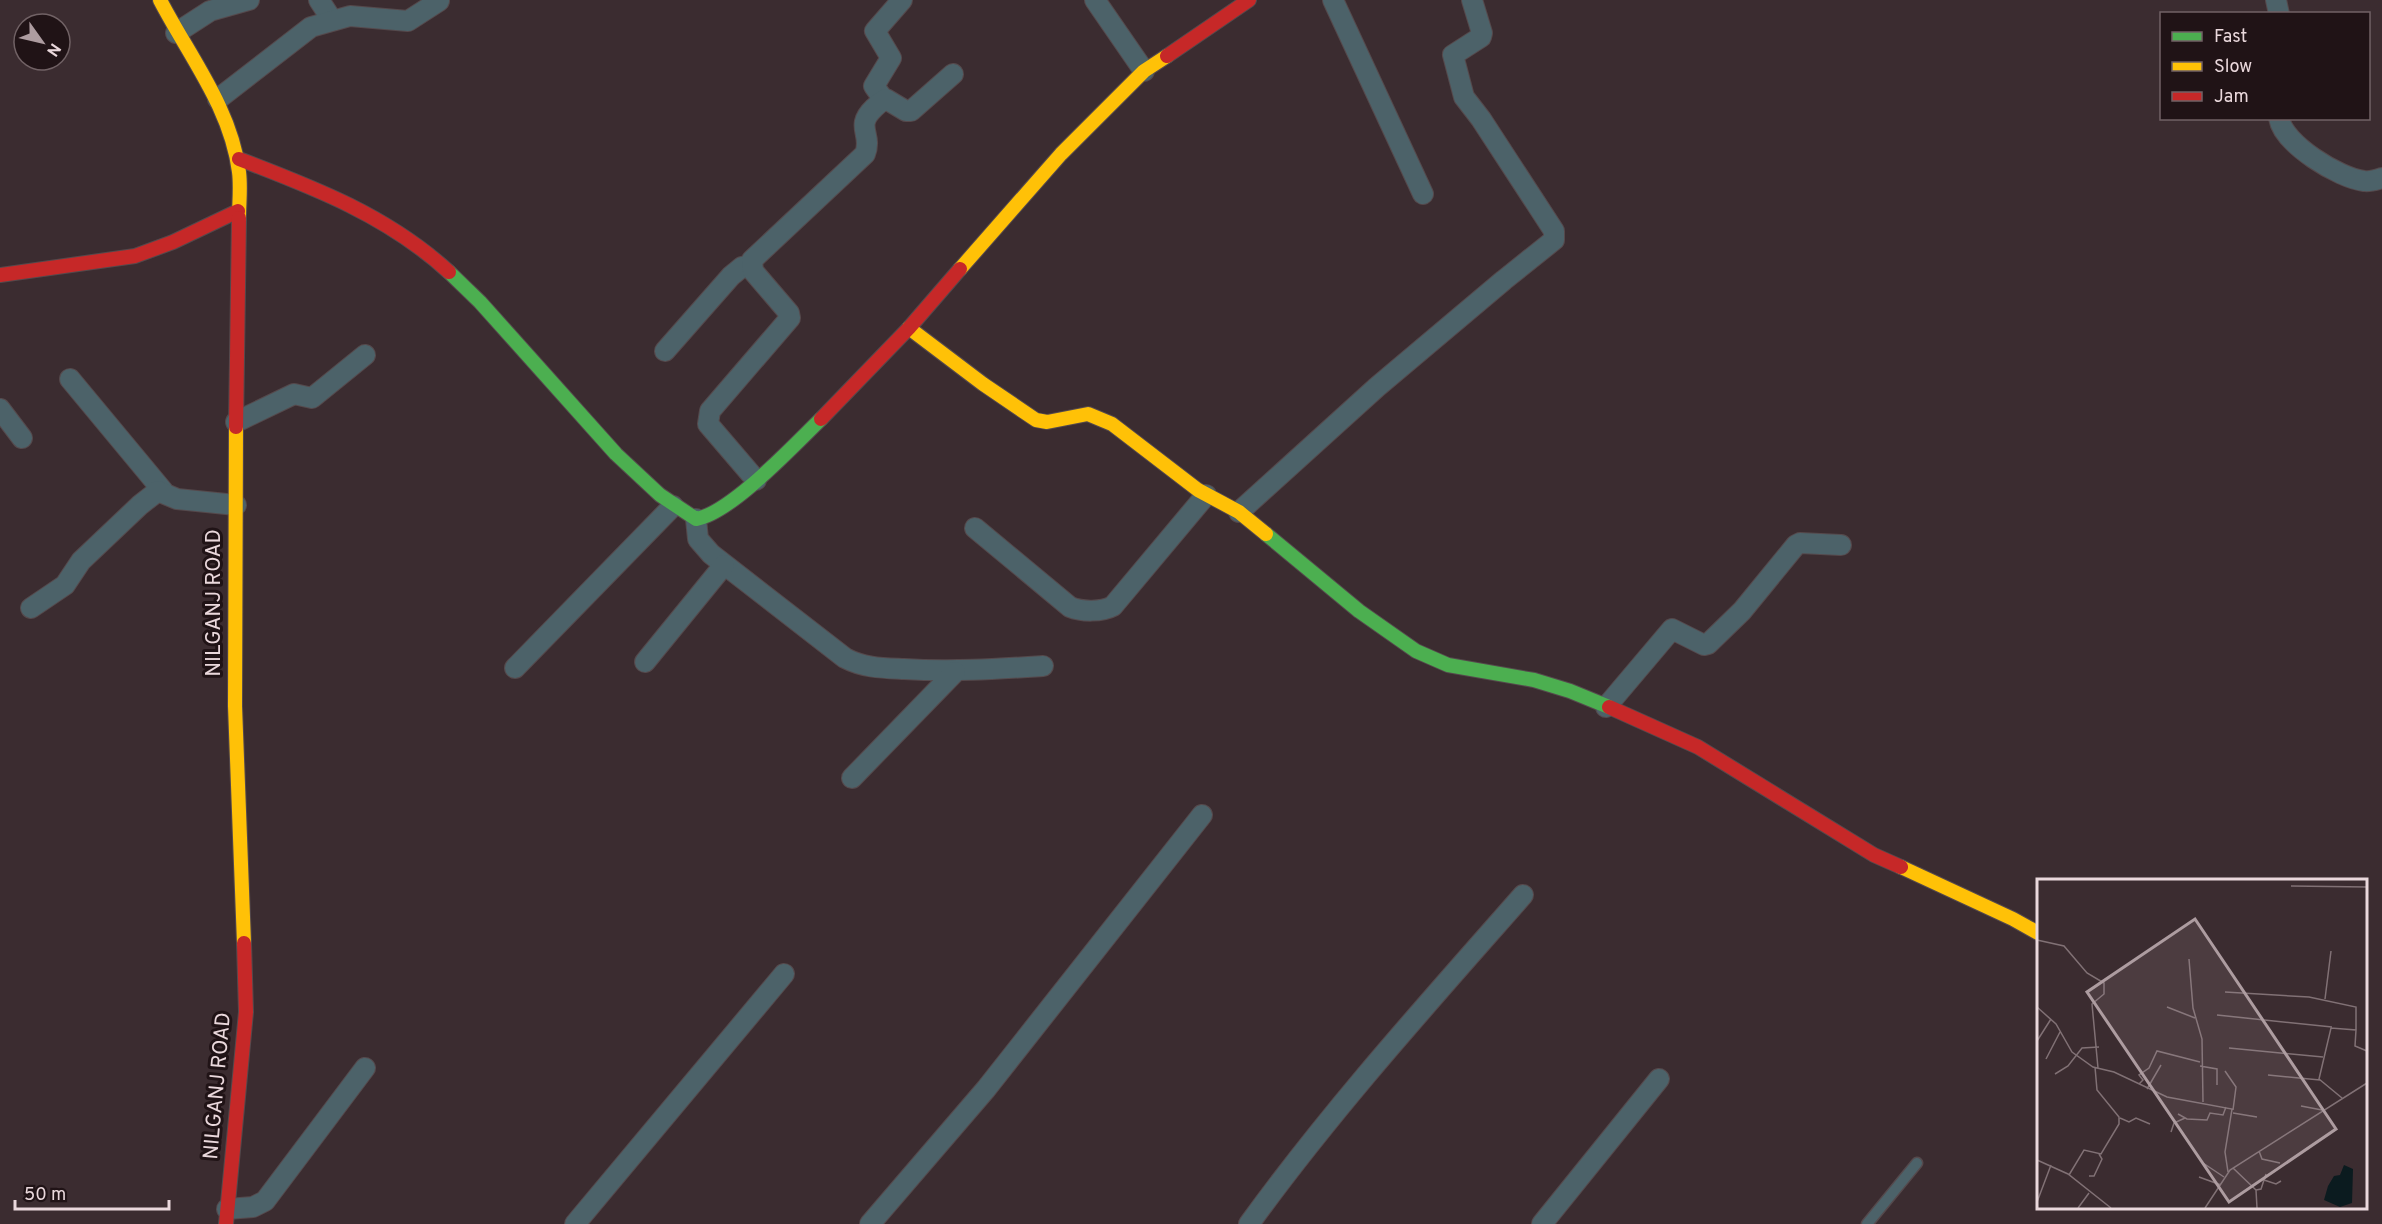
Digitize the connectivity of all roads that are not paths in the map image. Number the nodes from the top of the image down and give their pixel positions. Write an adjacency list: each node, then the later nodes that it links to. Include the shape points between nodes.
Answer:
1 (160, 0): 11 (street, NILGANJ ROAD)
2 (249, 0): 11 (street, via 210,10)
3 (319, 0): 10 (street)
4 (902, 0): 15 (street, via 874,31 891,58 873,86)
5 (1095, 0): 12 (street)
6 (1249, 0): 12 (street)
7 (1333, 0): 19 (street)
8 (1472, 0): 35 (street, via 1482,33 1453,56 1461,89 1554,231 1554,240 1377,387)
9 (439, 1): 10 (street, via 408,21 350,16)
10 (332, 20): 14 (street, via 311,27)
11 (176, 33): 14 (street, NILGANJ ROAD)
12 (1144, 71): 23 (street, via 1061,154)
13 (953, 74): 15 (street, via 911,111)
14 (218, 99): 17 (street, NILGANJ ROAD)
15 (884, 100): 21 (street, via 864,119 865,154 752,260)
16 (2279, 120): 18 (street, via 2291,139 2327,167 2364,182)
17 (239, 159): 20 (street, NILGANJ ROAD); 34 (street, via 316,188 409,239 474,295 616,453)
18 (2382, 178)
19 (1423, 194)
20 (238, 211): 22 (street, via 135,255); 28 (street, NILGANJ ROAD)
21 (751, 266): 24 (street, via 730,276); 30 (street, via 790,318 707,418)
22 (0, 275)
23 (909, 328): 30 (street, via 830,411); 32 (street, via 1036,420 1047,422 1088,414 1098,417)
24 (665, 351)
25 (365, 355): 28 (street, via 312,398 294,394)
26 (70, 379): 31 (street)
27 (0, 409): 29 (street)
28 (236, 422): 33 (street, NILGANJ ROAD)
29 (22, 438)
30 (756, 480): 36 (street, via 721,509)
31 (163, 491): 33 (street, via 177,499); 40 (street, via 154,493 98,545 65,585)
32 (1206, 495): 35 (street); 37 (street, via 1113,606 1102,610 1070,607)
33 (236, 505): 54 (street, NILGANJ ROAD, via 235,706 246,1012)
34 (673, 506): 36 (street); 43 (street)
35 (1239, 512): 45 (street, via 1359,611 1416,651 1448,665 1534,680)
36 (696, 519): 39 (street, via 698,539)
37 (975, 528)
38 (1841, 545): 45 (street, via 1796,545 1742,611 1708,644 1672,629)
39 (724, 565): 41 (street); 44 (street, via 856,664)
40 (31, 608)
41 (645, 662)
42 (1043, 666): 44 (street)
43 (515, 668)
44 (955, 672): 46 (street)
45 (1606, 706): 49 (street, via 1698,747 1874,855)
46 (852, 778)
47 (1202, 815): 56 (street, via 986,1089)
48 (1523, 895): 57 (street, via 1371,1069)
49 (2037, 932)
50 (784, 974): 55 (street)
51 (365, 1068): 54 (street, via 265,1201)
52 (1659, 1078): 58 (street)
53 (1917, 1163): 59 (lane)
54 (227, 1216)
55 (575, 1224)
56 (870, 1224)
57 (1249, 1224)
58 (1542, 1224)
59 (1867, 1224)

